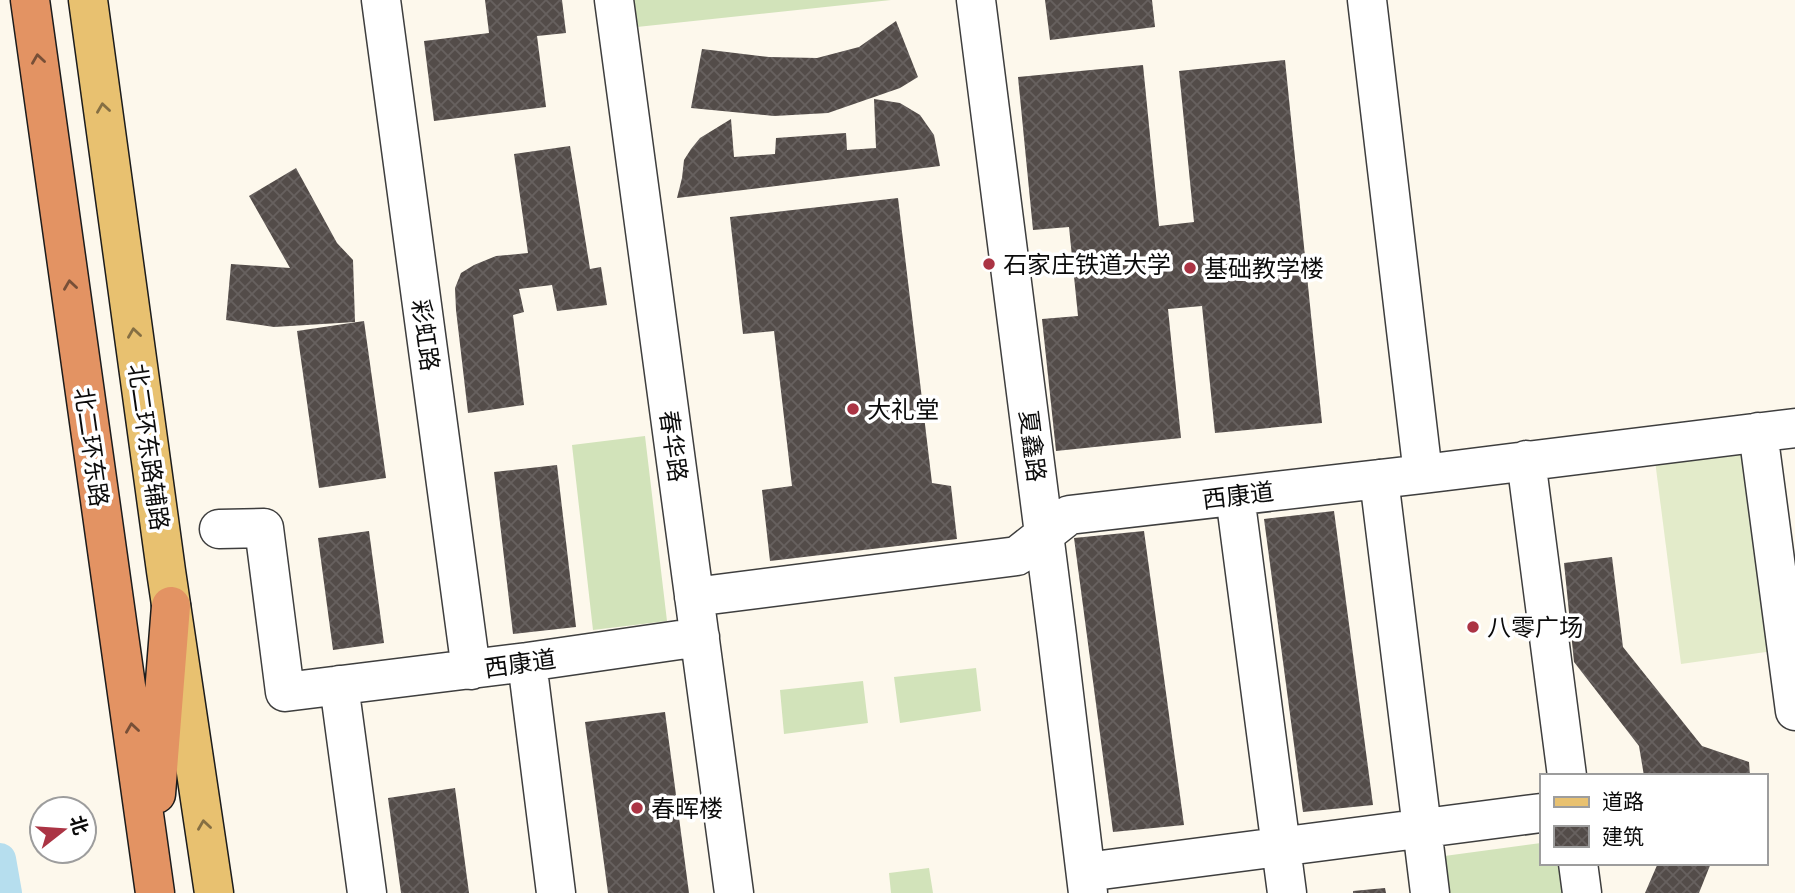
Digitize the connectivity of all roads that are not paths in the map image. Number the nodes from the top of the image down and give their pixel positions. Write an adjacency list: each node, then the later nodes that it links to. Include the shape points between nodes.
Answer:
1 (30, 0): 27 (highway, 北二环东路, one-way to 1)
2 (88, 0): 16 (main road, 北二环东路辅路, one-way to 2)
3 (381, 0): 19 (street, 彩虹路)
4 (614, 0): 15 (street, 春华路)
5 (976, 0): 14 (street, 夏鑫路)
6 (1367, 0): 10 (street)
7 (1795, 428): 8 (street, 西康道)
8 (1758, 432): 9 (street, 西康道); 21 (street)
9 (1526, 460): 10 (street, 西康道); 22 (street)
10 (1423, 474): 11 (street, 西康道)
11 (1379, 479): 12 (street, 西康道); 24 (street)
12 (1236, 496): 14 (street, 西康道, via 1069,515); 25 (street)
13 (219, 529): 20 (street, 西康道, via 264,528 285,692)
14 (1044, 535): 15 (street, 西康道, via 1017,556); 28 (street, 夏鑫路)
15 (695, 597): 17 (street, 春华路)
16 (171, 606): 27 (highway); 29 (main road, 北二环东路辅路, one-way to 16)
17 (700, 637): 18 (street, 西康道); 32 (street, 春华路)
18 (527, 662): 19 (street, 西康道); 31 (street)
19 (471, 670): 20 (street, 西康道)
20 (339, 685): 30 (street)
21 (1795, 711)
22 (1567, 774)
23 (1540, 813): 24 (street)
24 (1422, 828): 25 (street); 34 (street)
25 (1281, 846): 28 (street); 33 (street)
26 (1578, 865): 35 (street)
27 (153, 879)
28 (1087, 883)
29 (214, 893)
30 (367, 893)
31 (556, 893)
32 (734, 893)
33 (1287, 893)
34 (1430, 893)
35 (1582, 893)

